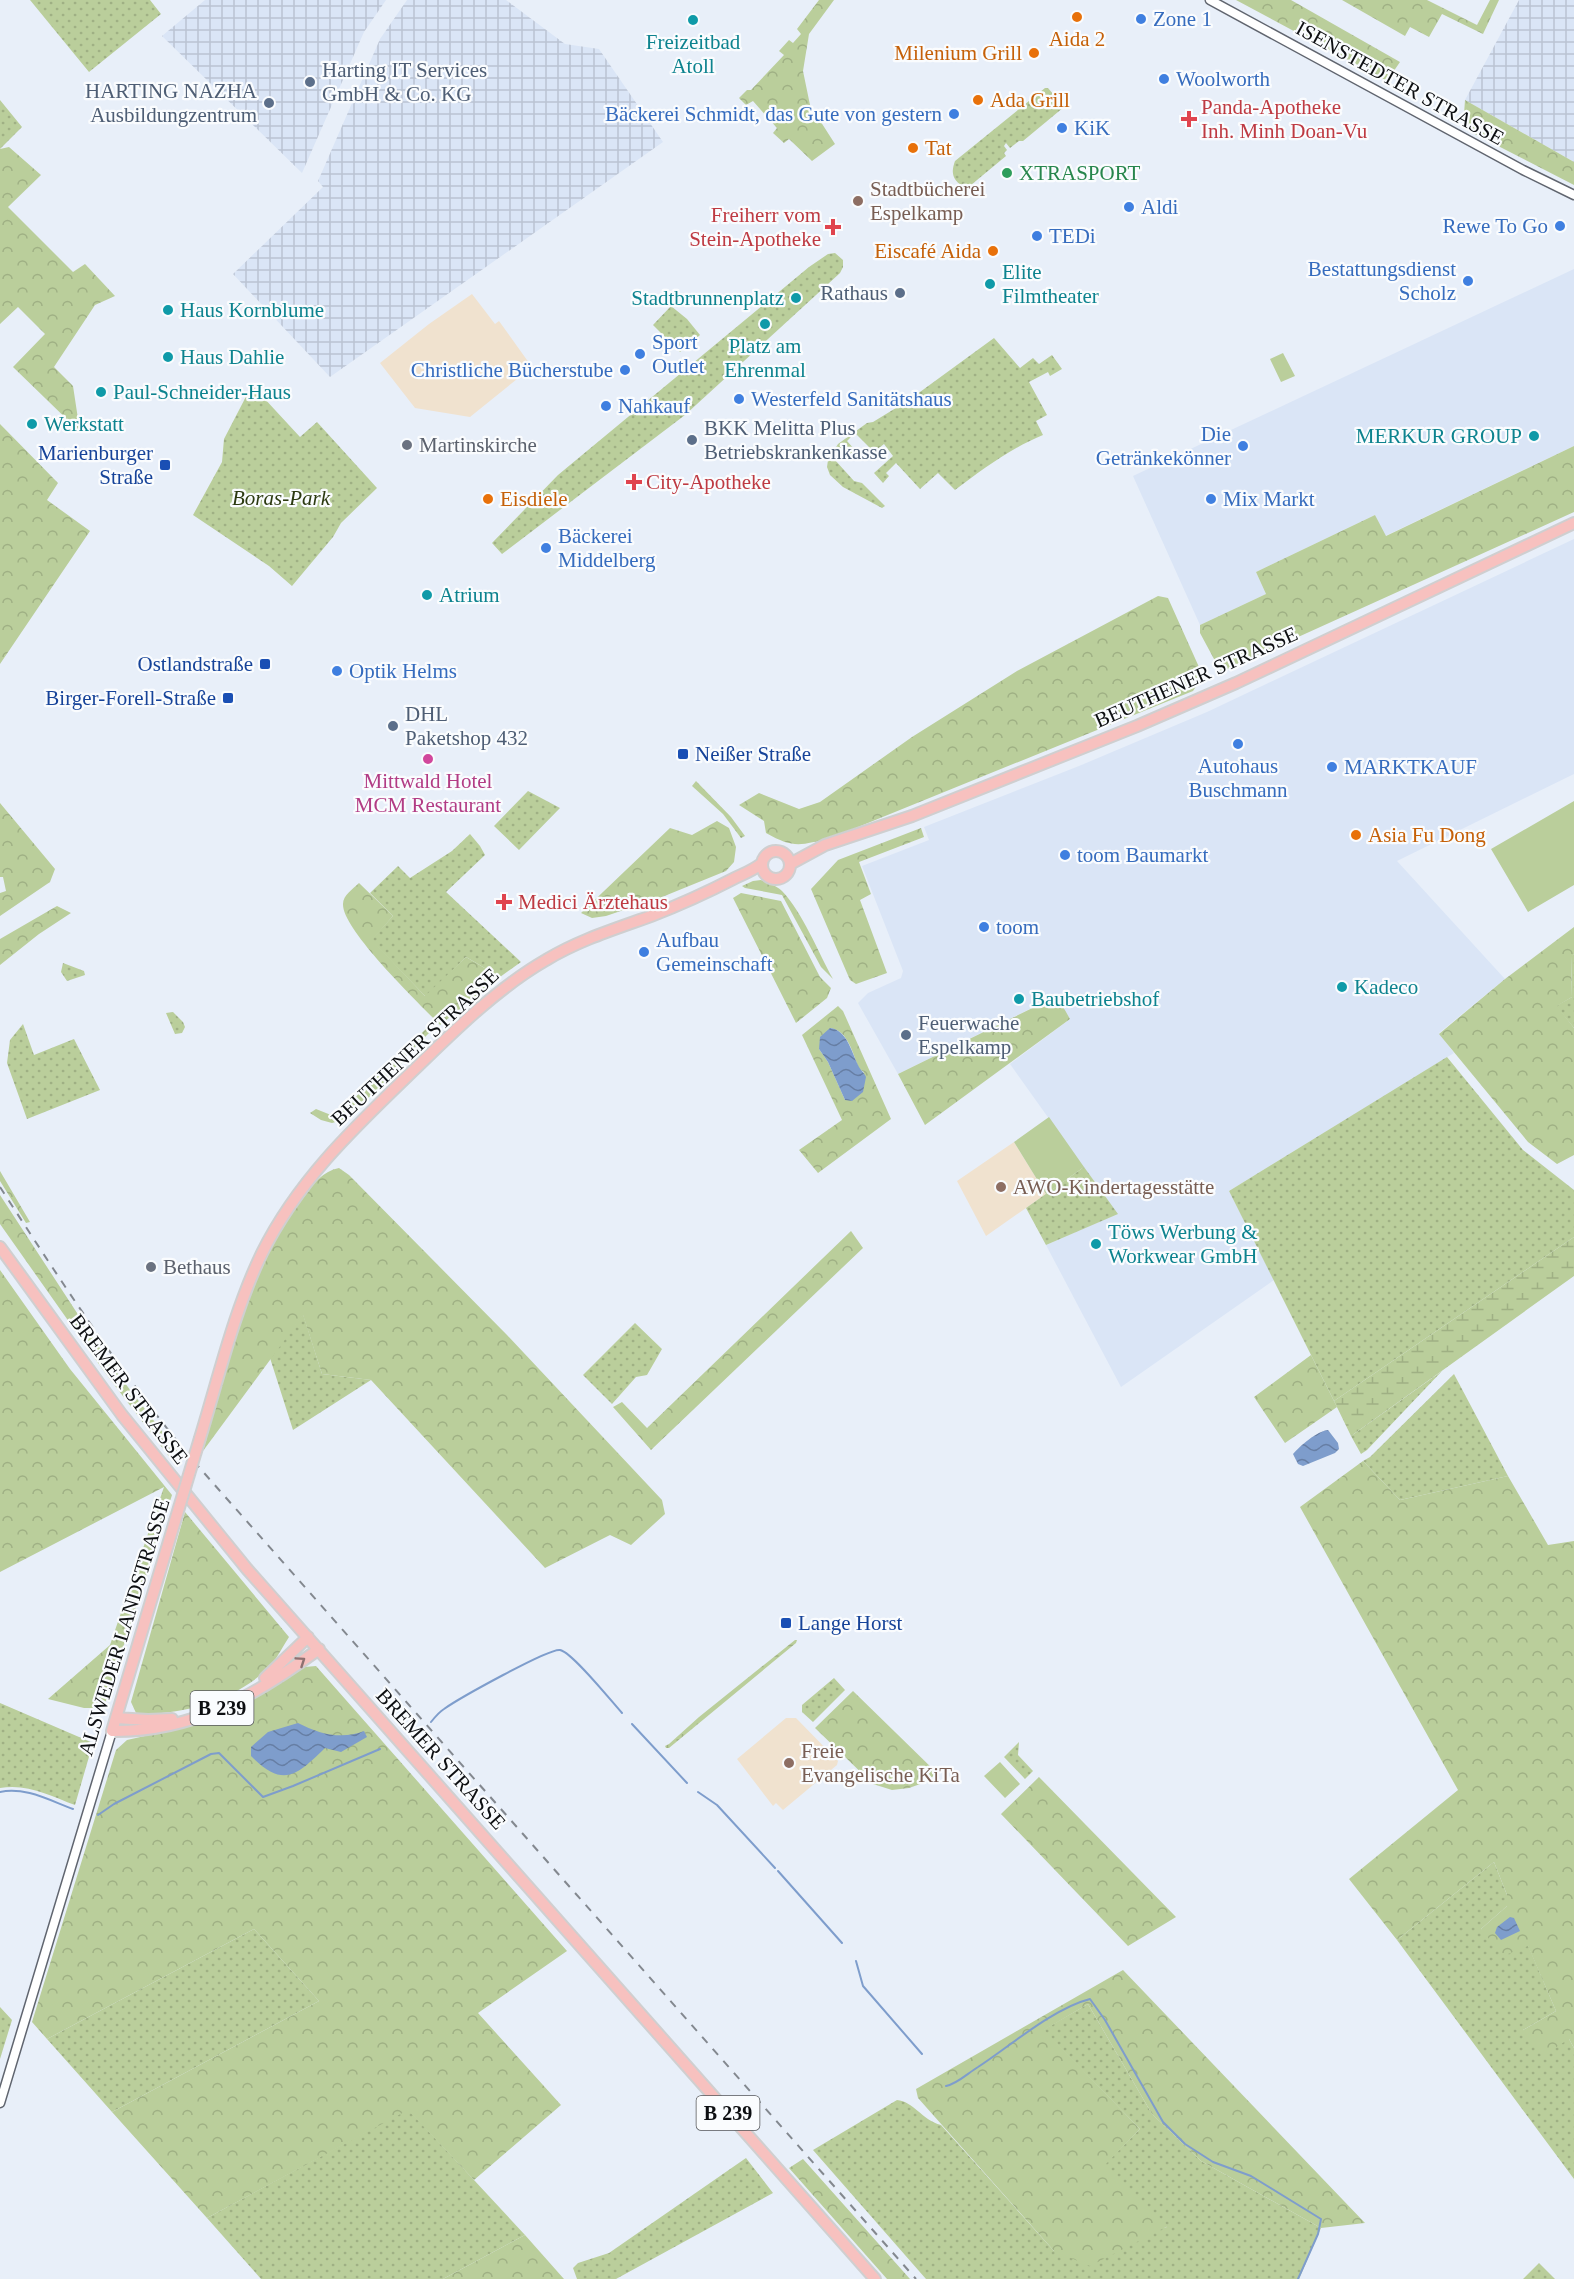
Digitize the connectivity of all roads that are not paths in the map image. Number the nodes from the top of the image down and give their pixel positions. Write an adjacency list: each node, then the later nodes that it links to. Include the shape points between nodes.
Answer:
1 (1210, 0): 2 (street, ISENSTEDTER STRASSE)
2 (1574, 195)
3 (1574, 523): 4 (main road, BEUTHENER STRASSE, via 1137,726 912,816)
4 (788, 860): 5 (main road, via 779,851 770,852 763,858); 5 (main road, via 789,871 783,878 773,879)
5 (763, 869): 6 (main road, BEUTHENER STRASSE, via 736,885 717,888 582,941 545,960 504,989 448,1038)
6 (336, 1147): 10 (main road, ALSWEDER LANDSTRASSE, bridge, via 288,1207 262,1253 247,1291)
7 (0, 1247): 8 (main road, BREMER STRASSE / B 239, via 122,1415 195,1507)
8 (308, 1637): 9 (main road, BREMER STRASSE / B 239); 10 (main road, B 239, via 257,1685 226,1703 173,1719)
9 (318, 1649): 11 (main road, B 239, one-way to 9, via 157,1728 228,1706); 13 (main road, BREMER STRASSE / B 239)
10 (116, 1718): 11 (main road, ALSWEDER LANDSTRASSE)
11 (112, 1731): 12 (street, ALSWEDER LANDSTRASSE)
12 (0, 2103)
13 (875, 2279)

